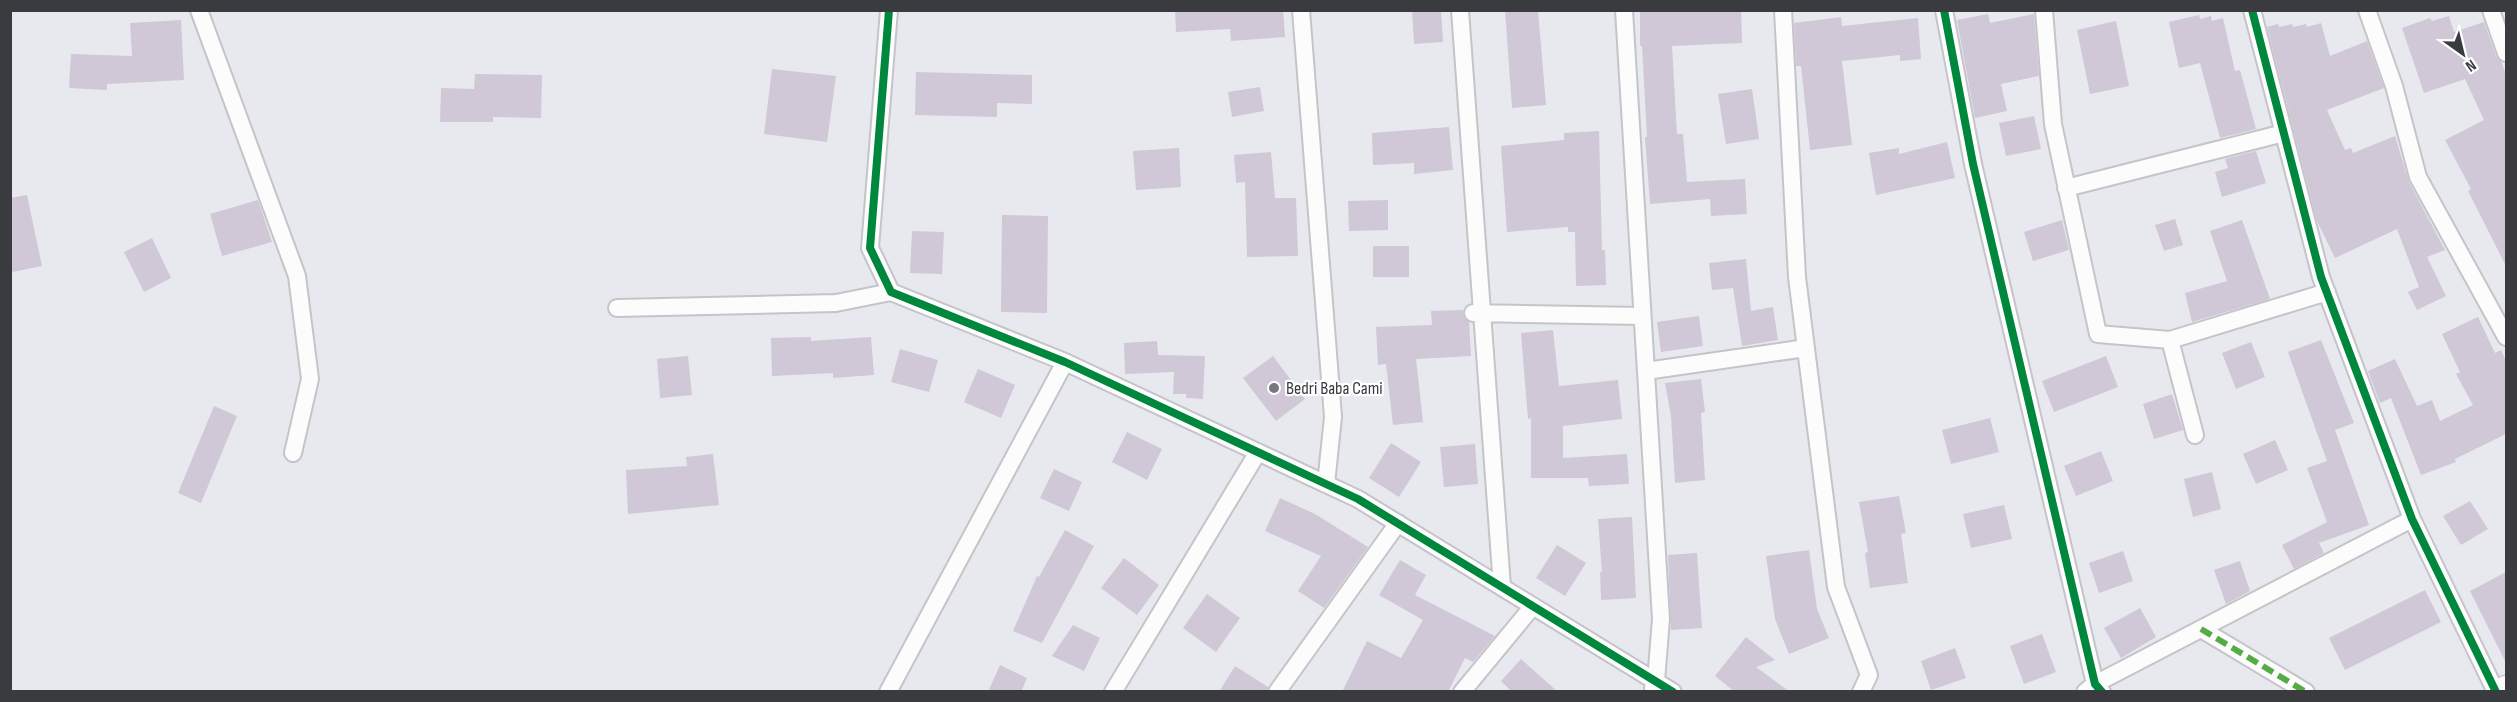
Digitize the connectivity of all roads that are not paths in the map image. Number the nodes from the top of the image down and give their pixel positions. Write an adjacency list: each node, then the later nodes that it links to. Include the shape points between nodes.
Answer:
1 (199, 10): 27 (street, via 297,276 310,379)
2 (889, 10): 15 (street, via 870,248)
3 (1301, 10): 28 (street, via 1333,417)
4 (1460, 10): 18 (street)
5 (1624, 10): 19 (street)
6 (1783, 10): 22 (street, via 1797,277)
7 (1944, 10): 35 (street, via 1973,164)
8 (2044, 10): 14 (street, via 2054,124)
9 (2252, 10): 13 (street)
10 (2367, 10): 20 (street, via 2394,86 2418,177)
11 (2491, 10): 12 (street)
12 (2506, 53)
13 (2284, 133): 14 (street); 16 (street)
14 (2066, 188): 21 (street, via 2098,334)
15 (891, 292): 17 (street, via 836,303); 23 (street)
16 (2327, 292): 21 (street); 29 (street)
17 (617, 308)
18 (1478, 313): 19 (street); 31 (street)
19 (1642, 316): 24 (street)
20 (2506, 337)
21 (2170, 340): 25 (street)
22 (1806, 348): 24 (street); 41 (street, via 1836,587 1869,675)
23 (1065, 362): 26 (street); 36 (street)
24 (1646, 371): 34 (street, via 1661,619)
25 (2195, 435)
26 (1258, 452): 28 (street); 37 (street)
27 (293, 453)
28 (1326, 484): 30 (street)
29 (2412, 519): 33 (street); 43 (street)
30 (1398, 523): 31 (street); 38 (street)
31 (1502, 587): 32 (street)
32 (1533, 606): 34 (street); 39 (street)
33 (2201, 629): 35 (street); 42 (street)
34 (1654, 686): 40 (street)
35 (2094, 689)
36 (888, 692)
37 (1113, 692)
38 (1277, 692)
39 (1462, 692)
40 (1672, 692)
41 (1861, 692)
42 (2306, 692)
43 (2496, 692)

